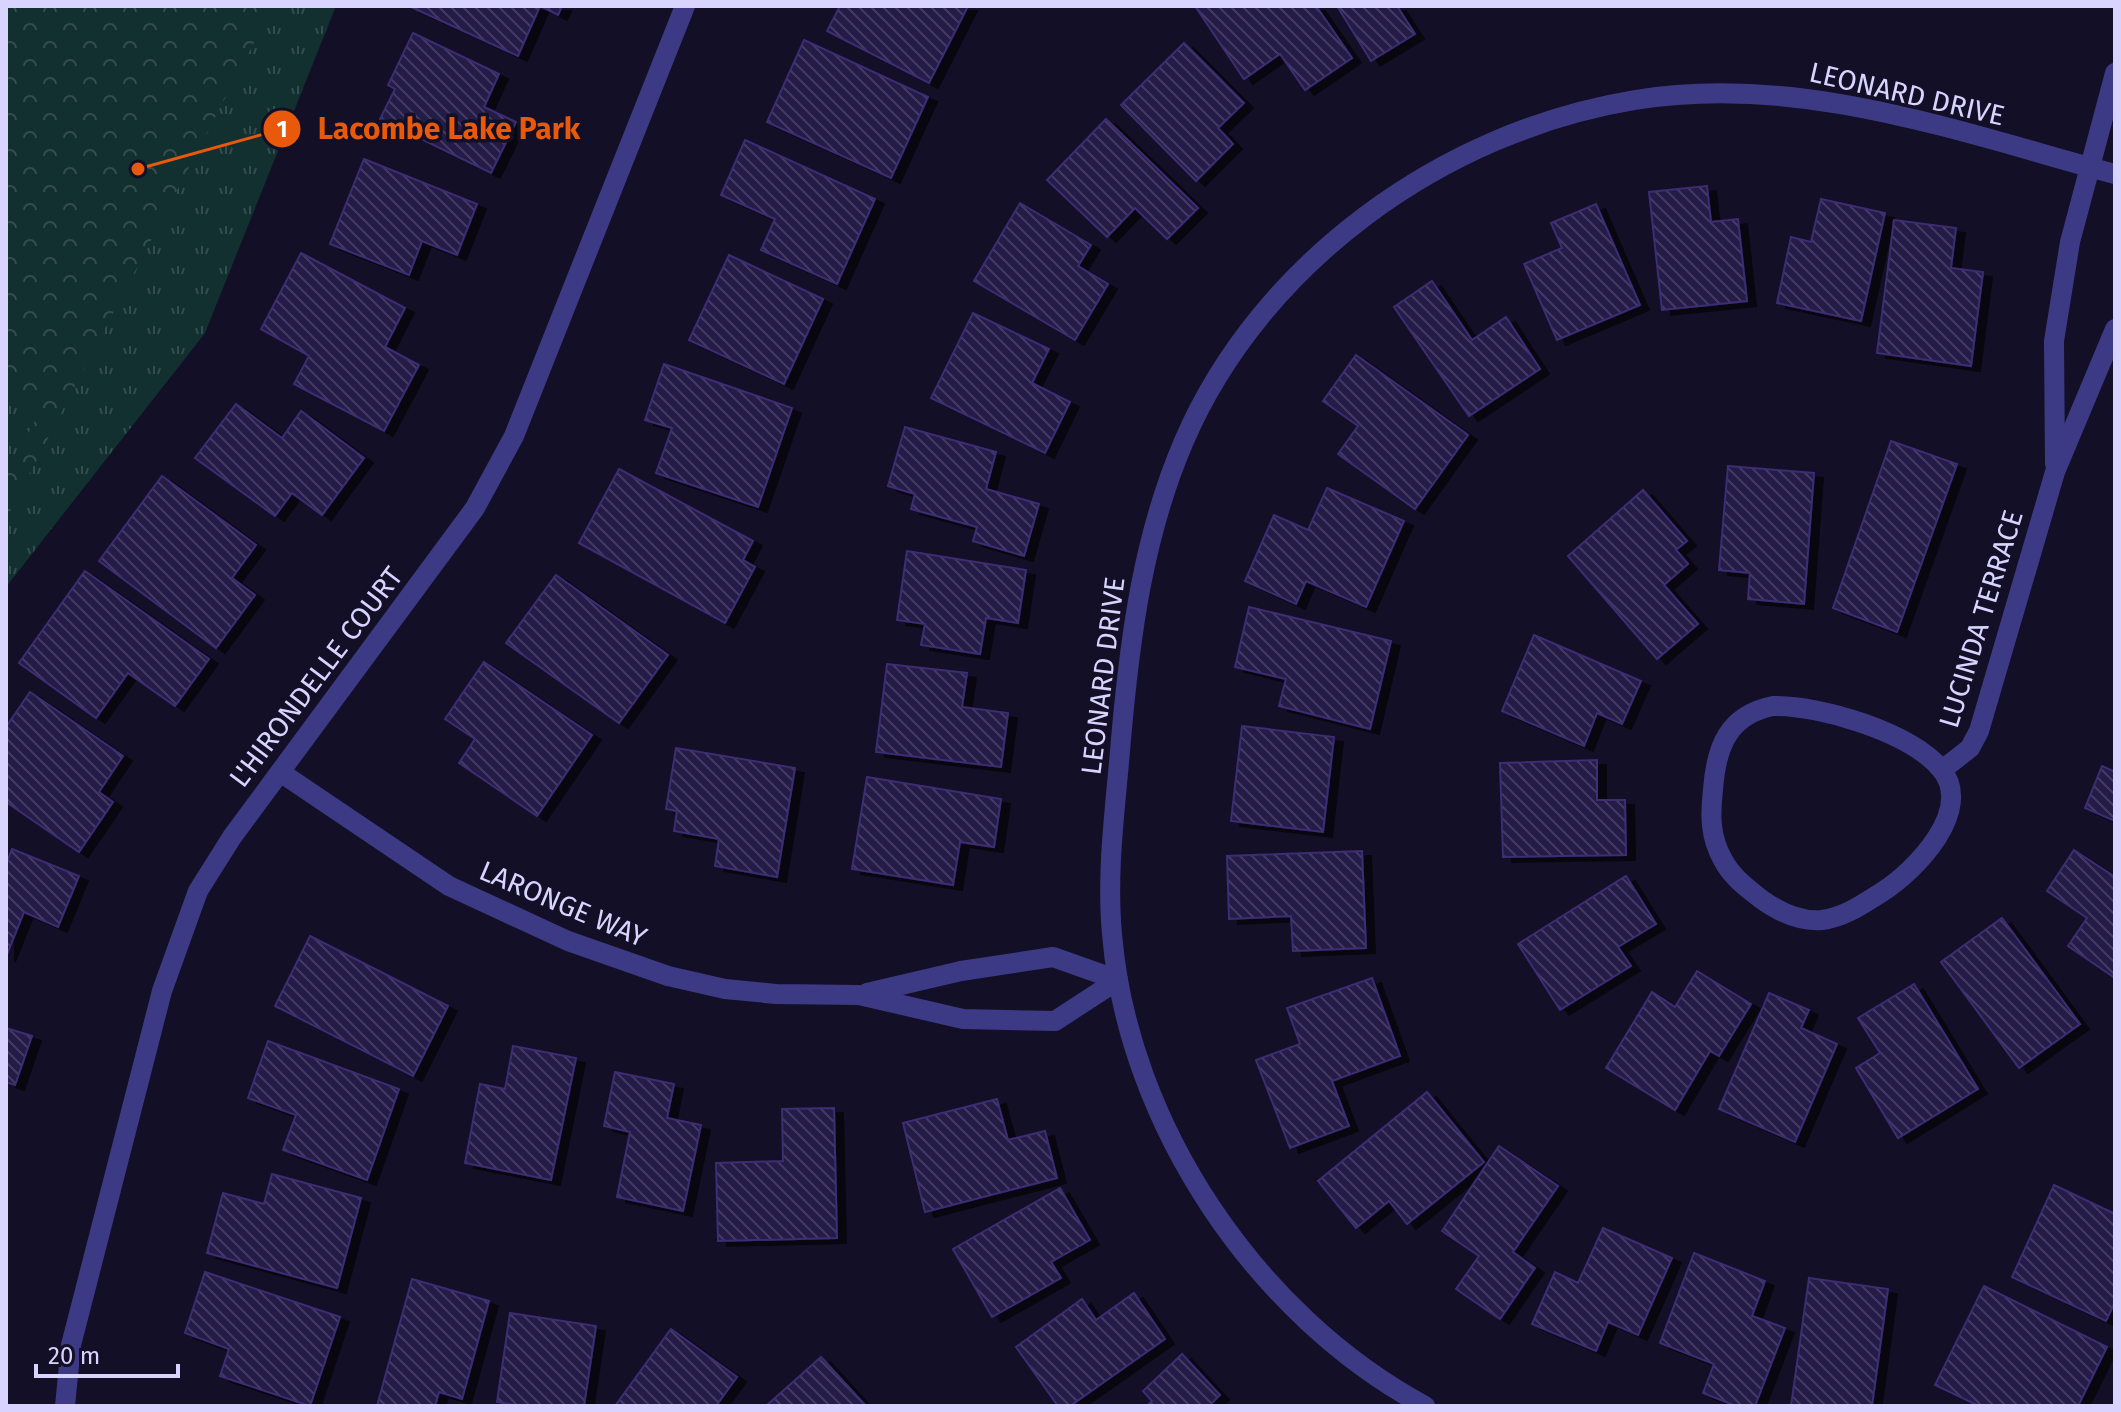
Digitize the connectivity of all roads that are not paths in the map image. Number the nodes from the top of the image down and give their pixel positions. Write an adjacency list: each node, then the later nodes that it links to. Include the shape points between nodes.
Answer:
1 (685, 6): 8 (street, L'HIRONDELLE COURT, via 495,474)
2 (2115, 73): 3 (street)
3 (2088, 167): 4 (street, LEONARD DRIVE); 6 (street, LUCINDA TERRACE, via 2054,341); 9 (street, LEONARD DRIVE, via 1827,100 1703,92 1620,103 1523,129 1423,178 1338,237 1291,282 1235,351 1205,400 1166,488 1139,593 1127,669 1109,878)
4 (2115, 174)
5 (2115, 329): 6 (street, LUCINDA TERRACE)
6 (2055, 472): 7 (street, LUCINDA TERRACE, via 1979,731 1970,748)
7 (1942, 770): 7 (street, LUCINDA TERRACE, via 1873,727 1796,707 1763,708 1743,717 1721,742 1712,832 1733,875 1769,905 1808,919 1836,917 1888,888 1933,842 1951,801)
8 (280, 772): 10 (street, LARONGE WAY, via 449,886 568,941 668,976 725,989); 11 (street, L'HIRONDELLE COURT, via 214,864 182,927 71,1345)
9 (1118, 980): 10 (street, LARONGE WAY, via 1053,957); 10 (street, LARONGE WAY, via 1055,1021 963,1019); 12 (street, LEONARD DRIVE, via 1139,1059 1206,1203 1272,1287 1351,1358)
10 (859, 995)
11 (65, 1406)
12 (1425, 1406)

